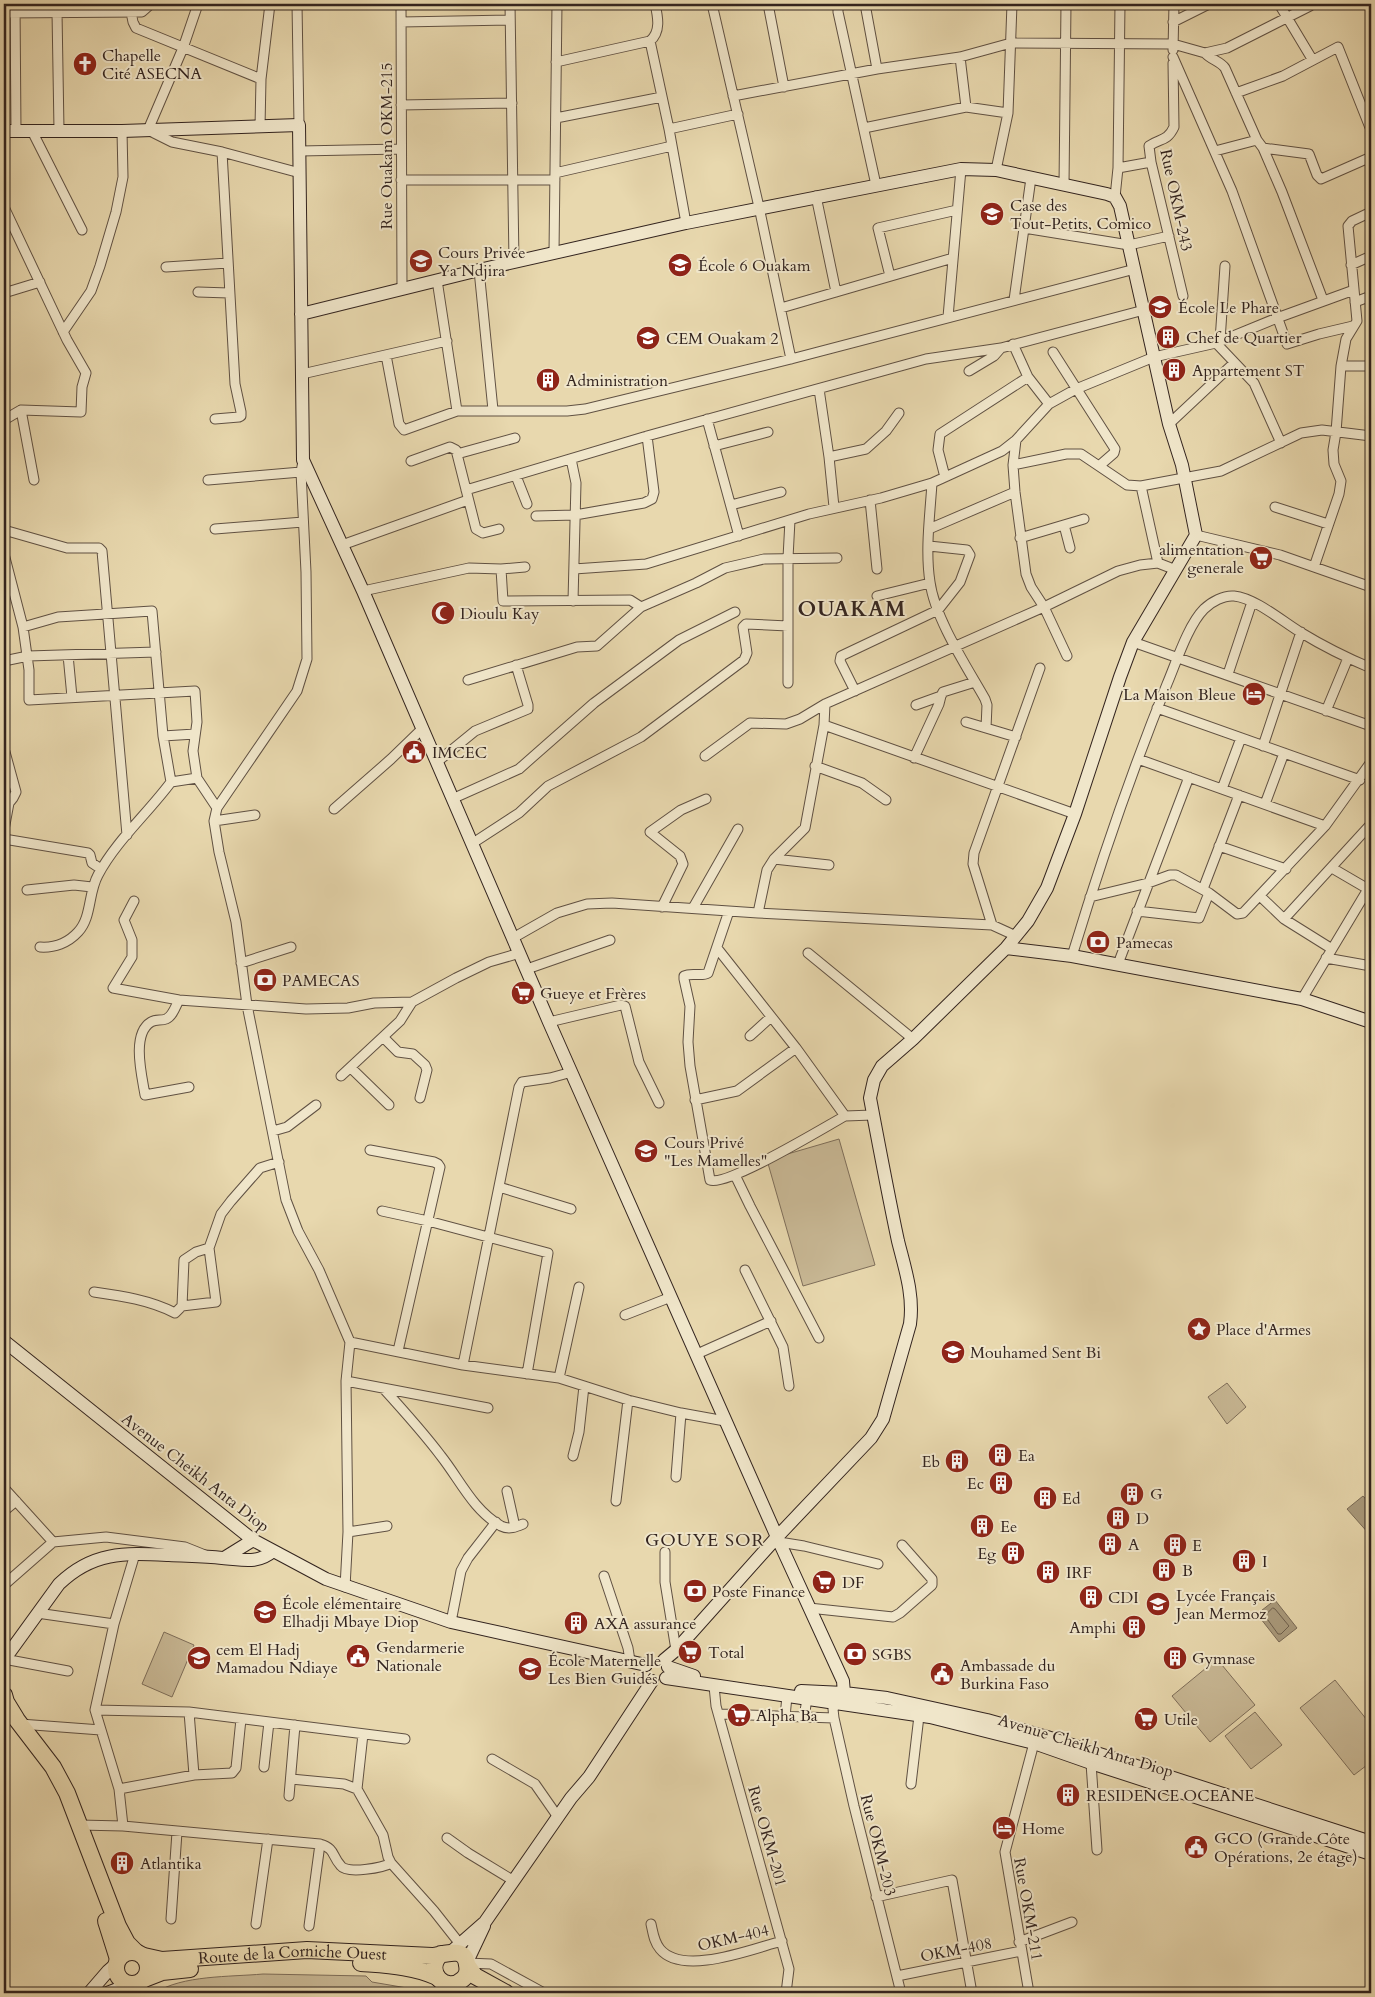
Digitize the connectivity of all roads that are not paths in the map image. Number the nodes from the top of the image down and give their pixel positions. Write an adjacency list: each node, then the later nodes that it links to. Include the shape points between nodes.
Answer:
1 (151, 4): 22 (street, via 142,12)
2 (198, 4): 33 (street)
3 (270, 4): 41 (street)
4 (297, 4): 52 (street)
5 (401, 4): 26 (street, Rue Ouakam OKM-215)
6 (510, 4): 25 (street)
7 (557, 4): 38 (street)
8 (655, 4): 28 (street, via 658,27 656,36)
9 (712, 4): 45 (street)
10 (768, 4): 42 (street)
11 (838, 4): 40 (street)
12 (866, 4): 39 (street)
13 (1012, 4): 29 (street)
14 (1066, 4): 30 (street)
15 (1120, 4): 31 (street)
16 (1174, 4): 27 (street, Rue OKM-243)
17 (1209, 4): 27 (street)
18 (1280, 4): 24 (street)
19 (1310, 6): 24 (street)
20 (15, 8): 21 (street); 23 (street); 59 (street)
21 (57, 12): 22 (street); 56 (street)
22 (131, 12): 33 (street, via 136,28)
23 (4, 13)
24 (1288, 18): 34 (street, via 1227,48); 37 (street)
25 (510, 20): 26 (street); 46 (street)
26 (401, 22): 47 (street, Rue Ouakam OKM-215)
27 (1174, 22): 32 (street, Rue OKM-243)
28 (650, 41): 38 (street); 44 (street)
29 (1012, 43): 30 (street); 35 (street); 49 (street)
30 (1066, 43): 31 (street); 80 (street)
31 (1120, 44): 32 (street); 71 (street)
32 (1173, 44): 34 (street); 36 (street, Rue OKM-243)
33 (183, 48): 41 (street); 57 (street)
34 (1205, 53): 43 (street, via 1222,64)
35 (960, 57): 39 (street); 48 (street)
36 (1173, 57): 67 (street); 70 (street, Rue OKM-243, via 1174,127 1170,135 1149,146)
37 (1312, 60): 43 (street, via 1283,76); 58 (street, via 1338,46)
38 (556, 62): 51 (street)
39 (877, 69): 40 (street)
40 (852, 74): 42 (street); 54 (street)
41 (261, 79): 53 (street)
42 (784, 87): 45 (street)
43 (1236, 93): 62 (street)
44 (662, 96): 51 (street); 55 (street)
45 (734, 96): 50 (street)
46 (512, 103): 47 (street); 78 (street)
47 (401, 105): 65 (street, Rue Ouakam OKM-215)
48 (966, 107): 49 (street); 54 (street)
49 (1008, 113): 73 (street)
50 (738, 114): 55 (street); 84 (street)
51 (556, 118): 75 (street)
52 (299, 125): 53 (street); 66 (street)
53 (260, 127): 57 (street)
54 (864, 128): 79 (street)
55 (669, 129): 63 (street)
56 (59, 130): 60 (street); 61 (street)
57 (148, 130): 61 (street); 68 (street, via 172,142)
58 (1371, 130)
59 (10, 131): 60 (street)
60 (32, 131): 89 (street)
61 (122, 131): 122 (street, via 123,177 116,212 91,290)
62 (1257, 140): 64 (street); 67 (street)
63 (672, 146): 75 (street); 87 (street)
64 (1263, 148): 69 (street, via 1309,154 1320,179); 114 (street)
65 (401, 149): 66 (street); 77 (street, Rue Ouakam OKM-215)
66 (300, 150): 74 (street)
67 (1215, 151): 120 (street, via 1254,250)
68 (222, 152): 74 (street); 96 (street)
69 (1371, 157)
70 (1151, 162): 71 (street); 90 (street, Rue OKM-243)
71 (1118, 168): 82 (street)
72 (962, 169): 73 (street); 79 (street); 85 (street)
73 (996, 170): 76 (street)
74 (300, 173): 118 (street)
75 (555, 177): 78 (street); 92 (street)
76 (1031, 178): 80 (street); 88 (street)
77 (401, 180): 78 (street); 105 (street, Rue Ouakam OKM-215)
78 (513, 180): 95 (street)
79 (876, 185): 81 (street)
80 (1064, 185): 82 (street)
81 (816, 196): 84 (street); 108 (street)
82 (1115, 197): 91 (street)
83 (4, 206): 104 (street)
84 (759, 208): 87 (street); 116 (street)
85 (958, 210): 94 (street); 102 (street, via 878,228)
86 (1371, 212): 97 (street, via 1348,223)
87 (686, 223): 92 (street)
88 (1024, 228): 91 (street); 113 (street)
89 (82, 230)
90 (1169, 236): 91 (street); 111 (street, Rue OKM-243)
91 (1129, 245): 100 (street)
92 (554, 252): 95 (street)
93 (1371, 256): 97 (street)
94 (953, 258): 102 (street); 119 (street)
95 (514, 261): 101 (street)
96 (228, 263): 99 (street); 109 (street)
97 (1351, 265): 106 (street)
98 (1225, 266): 124 (street)
99 (166, 267)
100 (1135, 268): 113 (street); 117 (street)
101 (479, 270): 103 (street); 141 (street)
102 (890, 276): 108 (street)
103 (437, 280): 105 (street); 123 (street)
104 (40, 282): 110 (street); 122 (street)
105 (402, 289): 118 (street)
106 (1354, 290): 114 (street); 115 (street)
107 (198, 292): 109 (street)
108 (836, 292): 116 (street)
109 (229, 293): 144 (street, via 235,384 241,416)
110 (4, 294)
111 (1183, 296)
112 (1371, 296): 115 (street)
113 (1014, 300): 119 (street)
114 (1323, 300): 120 (street)
115 (1355, 302): 121 (street, via 1357,321)
116 (780, 308): 130 (street)
117 (1144, 310): 125 (street); 129 (street)
118 (301, 314): 135 (street)
119 (948, 318): 130 (street)
120 (1276, 318): 121 (street, via 1287,344); 124 (street)
121 (1353, 326): 132 (street, via 1346,338)
122 (63, 332): 140 (street, via 86,373 81,412)
123 (447, 341): 128 (street); 142 (street)
124 (1218, 342): 129 (street); 131 (street)
125 (1013, 344): 126 (street); 136 (street)
126 (1001, 348): 134 (street); 137 (street, via 926,359)
127 (1054, 352): 138 (street)
128 (386, 355): 135 (street); 142 (street, via 404,430)
129 (1154, 357): 138 (street); 147 (street)
130 (791, 360): 141 (street, via 585,409)
131 (1234, 363): 147 (street); 154 (street, via 1254,383)
132 (1341, 366): 133 (street); 149 (street)
133 (1371, 366)
134 (969, 372)
135 (302, 374): 161 (street)
136 (1028, 377): 139 (street); 164 (street, via 940,434 938,450)
137 (819, 389): 145 (street); 157 (street)
138 (1076, 389): 139 (street); 162 (street, via 1116,451)
139 (1049, 404): 153 (street)
140 (22, 410): 146 (street); 166 (street)
141 (493, 410): 142 (street)
142 (457, 411)
143 (899, 413): 157 (street, via 886,431 866,449)
144 (215, 419)
145 (707, 419): 150 (street); 155 (street)
146 (4, 420)
147 (1169, 424): 165 (street)
148 (768, 432): 155 (street)
149 (1336, 432): 151 (street); 154 (street, via 1302,433); 183 (street, via 1333,450 1340,494)
150 (647, 436): 158 (street); 178 (street, via 654,492 652,499 644,504)
151 (1371, 436)
152 (516, 438): 156 (street)
153 (1016, 440): 160 (street); 164 (street, via 994,456)
154 (1281, 443): 165 (street, via 1221,471)
155 (714, 446): 175 (street)
156 (457, 454): 159 (street, via 450,446); 172 (street)
157 (829, 457): 177 (street)
158 (571, 459): 163 (street); 178 (street, via 576,482)
159 (411, 461)
160 (1013, 465): 162 (street, via 1075,453); 171 (street)
161 (302, 466): 167 (street); 182 (street); 192 (street)
162 (1099, 466): 169 (street, via 1127,485)
163 (516, 476): 172 (street); 174 (street)
164 (945, 477): 168 (street)
165 (1184, 479): 169 (street); 189 (street)
166 (34, 480)
167 (208, 480)
168 (932, 483): 173 (street); 187 (street)
169 (1140, 486): 198 (street)
170 (781, 492): 175 (street)
171 (1015, 492): 187 (street); 191 (street)
172 (467, 495): 186 (street, via 476,528 483,533); 192 (street)
173 (870, 500): 177 (street); 203 (street)
174 (527, 504)
175 (731, 505): 190 (street)
176 (1275, 506): 183 (street)
177 (834, 507): 181 (street)
178 (576, 515): 179 (street); 202 (street)
179 (536, 516)
180 (1084, 518): 184 (street)
181 (790, 520): 190 (street); 196 (street)
182 (304, 522): 185 (street); 276 (street, via 308,659 297,691)
183 (1328, 524): 200 (street)
184 (1064, 525): 191 (street); 194 (street)
185 (215, 529)
186 (499, 529)
187 (929, 529): 193 (street)
188 (4, 530): 215 (street, via 67,548 99,548 102,551)
189 (1196, 535): 200 (street, via 1280,554); 204 (street)
190 (739, 536): 202 (street, via 646,564)
191 (1020, 538): 212 (street, via 1030,587)
192 (342, 545): 207 (street)
193 (929, 546): 205 (street); 213 (street, via 966,550 970,555 960,582)
194 (1070, 548)
195 (4, 554): 217 (street)
196 (788, 558): 197 (street); 211 (street, via 725,568); 216 (street)
197 (837, 558)
198 (1158, 564): 204 (street); 212 (street, via 1118,570)
199 (524, 567): 201 (street)
200 (1314, 568): 206 (street)
201 (501, 569): 207 (street, via 469,568); 209 (street, via 503,601)
202 (574, 569): 209 (street)
203 (877, 569)
204 (1176, 570): 219 (street)
205 (930, 583): 208 (street); 213 (street)
206 (1371, 585)
207 (363, 591): 249 (street)
208 (877, 596)
209 (574, 601): 211 (street, via 630,600)
210 (1252, 602): 218 (street); 226 (street, via 1234,596 1218,599 1203,610); 232 (street)
211 (641, 607): 229 (street, via 597,646 577,647)
212 (1044, 607): 220 (street); 225 (street)
213 (938, 610): 220 (street); 236 (street, via 841,656 840,661)
214 (735, 612): 271 (street, via 679,640 594,703 519,769)
215 (108, 614): 217 (street, via 58,617); 221 (street, via 152,612); 222 (street)
216 (788, 626): 235 (street); 287 (street, via 746,624 742,627 747,653 744,660 641,738 548,786 519,813)
217 (23, 627): 224 (street)
218 (1301, 632): 227 (street); 239 (street)
219 (1133, 642): 226 (street); 278 (street)
220 (955, 646): 234 (street); 236 (street)
221 (156, 652): 222 (street); 237 (street)
222 (112, 654): 223 (street); 238 (street)
223 (68, 655): 224 (street); 241 (street)
224 (28, 656): 228 (street); 241 (street, via 29,700)
225 (1067, 656)
226 (1178, 658): 232 (street); 244 (street)
227 (1348, 658): 231 (street); 245 (street)
228 (4, 661)
229 (516, 665): 233 (street); 261 (street, via 528,709 475,731)
230 (1040, 668): 253 (street)
231 (1371, 668)
232 (1228, 674): 239 (street)
233 (468, 680)
234 (976, 682): 240 (street, via 943,692); 250 (street, via 987,705)
235 (788, 683)
236 (855, 691): 242 (street)
237 (159, 692): 238 (street); 251 (street, via 196,691); 252 (street)
238 (116, 694): 241 (street); 285 (street)
239 (1280, 694): 245 (street); 255 (street)
240 (941, 696): 243 (street); 259 (street)
241 (72, 697)
242 (825, 704): 247 (street); 258 (street, via 786,724 750,722)
243 (916, 704)
244 (1157, 708): 254 (street); 260 (street)
245 (1326, 711): 248 (street)
246 (966, 722): 250 (street)
247 (824, 725): 259 (street); 263 (street)
248 (1371, 726)
249 (422, 728): 261 (street); 277 (street)
250 (986, 728): 253 (street)
251 (195, 734): 252 (street); 265 (street, via 193,751)
252 (163, 736): 267 (street)
253 (1016, 737): 268 (street)
254 (1241, 738): 255 (street); 269 (street)
255 (1263, 746): 257 (street)
256 (5, 752): 274 (street, via 16,792)
257 (1284, 753): 266 (street); 275 (street)
258 (705, 756)
259 (914, 758): 268 (street)
260 (1138, 759): 264 (street); 300 (street)
261 (437, 762): 271 (street)
262 (1371, 762): 266 (street)
263 (815, 766): 273 (street, via 862,783); 289 (street, via 805,828)
264 (1189, 777): 269 (street); 294 (street)
265 (197, 778): 267 (street); 276 (street)
266 (1365, 778): 282 (street)
267 (171, 782): 285 (street)
268 (996, 787): 278 (street); 308 (street, via 973,864)
269 (1222, 789): 270 (street)
270 (1239, 795): 275 (street); 288 (street)
271 (452, 799): 287 (street)
272 (706, 799): 302 (street, via 681,810 650,832 683,861)
273 (886, 800)
274 (6, 803): 284 (street)
275 (1265, 804): 282 (street)
276 (217, 808): 280 (street)
277 (334, 809)
278 (1075, 814): 309 (street, via 1047,888)
279 (255, 815): 280 (street)
280 (214, 821): 321 (street, via 236,922)
281 (1371, 824): 291 (street)
282 (1325, 826): 293 (street)
283 (738, 829): 303 (street)
284 (4, 830)
285 (127, 835): 292 (street)
286 (4, 839): 292 (street, via 88,853 92,863)
287 (473, 843): 310 (street)
288 (1219, 846): 293 (street); 298 (street)
289 (774, 859): 290 (street); 306 (street, via 767,870)
290 (829, 865)
291 (1332, 868): 295 (street); 307 (street)
292 (101, 869): 296 (street)
293 (1286, 869): 299 (street)
294 (1148, 883): 298 (street, via 1170,875); 300 (street); 305 (street)
295 (1370, 886): 316 (street)
296 (92, 887): 297 (street, via 74,885); 312 (street, via 85,922 78,932 59,945)
297 (27, 890)
298 (1206, 891): 299 (street, via 1237,914 1243,913); 305 (street, via 1199,918)
299 (1260, 896): 307 (street)
300 (1090, 897): 319 (street)
301 (134, 901): 326 (street, via 124,920 132,940 132,956 113,988)
302 (662, 907): 303 (street); 310 (street, via 587,904 557,912)
303 (693, 908): 304 (street)
304 (729, 911): 306 (street); 314 (street)
305 (1137, 911): 322 (street)
306 (758, 913): 308 (street)
307 (1284, 919): 316 (street)
308 (992, 925): 309 (street)
309 (1016, 936): 315 (street)
310 (513, 938): 317 (street)
311 (610, 940): 324 (street)
312 (40, 947)
313 (291, 947): 321 (street)
314 (717, 948): 329 (street); 341 (street, via 706,975 692,973 684,976 690,1006 688,1042)
315 (1006, 948): 319 (street); 334 (street)
316 (1332, 949): 320 (street)
317 (520, 953): 324 (street); 327 (street, via 490,962)
318 (808, 953): 334 (street)
319 (1072, 956): 322 (street)
320 (1326, 958): 323 (street); 325 (street)
321 (241, 963): 328 (street)
322 (1118, 964): 325 (street)
323 (1371, 966)
324 (527, 968): 330 (street)
325 (1302, 999): 331 (street)
326 (179, 1000): 328 (street); 339 (street, via 170,1016 146,1025 141,1036 140,1061 145,1095)
327 (412, 1002): 328 (street, via 322,1010); 333 (street, via 400,1021)
328 (247, 1004): 347 (street)
329 (771, 1017): 332 (street); 335 (street)
330 (549, 1022): 337 (street); 342 (street, via 625,1006 639,1062)
331 (1371, 1022)
332 (750, 1036)
333 (383, 1038): 336 (street); 340 (street, via 398,1052 413,1054 425,1065 427,1070)
334 (913, 1038): 345 (street, via 882,1066 874,1080 870,1098)
335 (796, 1048): 341 (street, via 737,1091); 346 (street)
336 (350, 1068): 338 (street); 344 (street)
337 (572, 1072): 351 (street, via 522,1082); 360 (street)
338 (341, 1076)
339 (189, 1087)
340 (420, 1098)
341 (695, 1100): 350 (street, via 710,1180)
342 (659, 1103)
343 (316, 1105): 347 (street, via 287,1127)
344 (389, 1106)
345 (873, 1114): 346 (street); 391 (street, via 912,1294 910,1324 883,1419 871,1438)
346 (845, 1116): 350 (street)
347 (273, 1131): 349 (street)
348 (370, 1150): 354 (street, via 438,1164)
349 (279, 1162): 356 (street, via 260,1168 231,1201 221,1214); 366 (street, via 286,1200 298,1231)
350 (735, 1175): 364 (street)
351 (499, 1187): 352 (street); 355 (street)
352 (571, 1210)
353 (382, 1211): 354 (street)
354 (428, 1221): 355 (street); 367 (street)
355 (488, 1236): 369 (street); 370 (street, via 548,1253)
356 (209, 1248): 361 (street, via 184,1260); 361 (street, via 216,1302)
357 (745, 1270): 363 (street)
358 (579, 1287): 371 (street)
359 (94, 1292): 361 (street, via 150,1302 176,1313)
360 (671, 1297): 362 (street); 368 (street)
361 (182, 1306)
362 (625, 1315)
363 (771, 1321): 368 (street); 374 (street, via 783,1347)
364 (819, 1338)
365 (4, 1341): 390 (street, Avenue Cheikh Anta Diop)
366 (350, 1342): 367 (street); 372 (street)
367 (398, 1351): 369 (street)
368 (697, 1354): 379 (street)
369 (463, 1365): 370 (street)
370 (527, 1374): 371 (street)
371 (560, 1378): 373 (street)
372 (346, 1381): 375 (street); 389 (street)
373 (584, 1386): 376 (street); 380 (street)
374 (789, 1386)
375 (383, 1388): 377 (street); 387 (street, via 435,1448 466,1494)
376 (628, 1400): 378 (street); 385 (street)
377 (488, 1408)
378 (681, 1413): 379 (street); 381 (street)
379 (725, 1421): 391 (street)
380 (573, 1456)
381 (676, 1477)
382 (4, 1488): 384 (street)
383 (506, 1491): 387 (street, via 519,1526 503,1527)
384 (16, 1501): 386 (street); 392 (street)
385 (616, 1501)
386 (4, 1512)
387 (496, 1522): 405 (street, via 461,1571)
388 (387, 1526): 389 (street)
389 (348, 1532): 402 (street)
390 (253, 1540): 394 (street, Avenue Cheikh Anta Diop); 398 (street)
391 (778, 1540): 399 (street); 403 (street); 407 (street)
392 (53, 1542): 397 (street, via 106,1537 185,1547); 401 (street)
393 (902, 1545): 403 (street, via 932,1579 932,1584 900,1613 893,1617)
394 (273, 1551): 398 (street, via 266,1557 251,1561); 402 (street, Avenue Cheikh Anta Diop)
395 (665, 1552): 407 (street, via 665,1582)
396 (135, 1554): 397 (street); 404 (street, via 105,1556 80,1567 59,1584); 406 (street)
397 (210, 1557): 398 (street)
398 (224, 1558)
399 (878, 1564)
400 (604, 1576): 409 (street)
401 (4, 1585)
402 (345, 1587): 405 (street, Avenue Cheikh Anta Diop)
403 (809, 1608): 415 (street, via 843,1681)
404 (37, 1613): 406 (street); 408 (street)
405 (451, 1622): 409 (street, Avenue Cheikh Anta Diop)
406 (114, 1624): 420 (street)
407 (676, 1650): 411 (street)
408 (4, 1660): 412 (street)
409 (630, 1661): 410 (street, Avenue Cheikh Anta Diop)
410 (646, 1664): 411 (street, via 656,1658); 413 (street, via 645,1672)
411 (666, 1668): 413 (street, via 660,1682); 414 (street, Avenue Cheikh Anta Diop); 415 (street, Avenue Cheikh Anta Diop, via 735,1683)
412 (68, 1671)
413 (652, 1681): 444 (street)
414 (714, 1686): 417 (street, Avenue Cheikh Anta Diop); 422 (street, Rue OKM-201)
415 (844, 1693): 419 (street); 450 (street, Avenue Cheikh Anta Diop, via 928,1706 1007,1725)
416 (4, 1695): 429 (highway)
417 (787, 1696): 418 (street, Avenue Cheikh Anta Diop); 424 (street)
418 (807, 1699): 419 (street, Avenue Cheikh Anta Diop); 425 (street)
419 (835, 1703): 423 (street, Avenue Cheikh Anta Diop); 427 (street, Rue OKM-203)
420 (95, 1710): 421 (street); 431 (street)
421 (189, 1712): 426 (street); 438 (street)
422 (719, 1714): 424 (street); 463 (street, Rue OKM-201)
423 (919, 1716): 434 (street, Avenue Cheikh Anta Diop); 440 (street)
424 (785, 1717): 425 (street)
425 (804, 1717): 427 (street)
426 (240, 1718): 428 (street); 438 (street, via 234,1772)
427 (834, 1718): 456 (street, Rue OKM-203)
428 (269, 1722): 430 (street); 437 (street)
429 (12, 1723): 431 (street); 445 (highway, via 54,1767); 467 (highway, via 12,1728 35,1755 58,1797 109,1929)
430 (295, 1725): 432 (street); 439 (street)
431 (101, 1730): 441 (street)
432 (363, 1734): 433 (street); 442 (street)
433 (405, 1739)
434 (1034, 1743): 436 (street, Avenue Cheikh Anta Diop); 464 (street, Rue OKM-211, via 1005,1852)
435 (492, 1759): 444 (street, via 535,1784)
436 (1092, 1763): 452 (street); 453 (street, Avenue Cheikh Anta Diop)
437 (264, 1767)
438 (194, 1775): 441 (street)
439 (291, 1779): 442 (street, via 344,1784); 443 (street)
440 (911, 1784)
441 (119, 1789): 446 (street)
442 (357, 1789): 454 (street, via 383,1835)
443 (289, 1796)
444 (558, 1817): 455 (street)
445 (79, 1824): 446 (street); 466 (highway, via 118,1926 126,1943)
446 (123, 1826): 447 (street)
447 (177, 1832): 449 (street); 457 (street)
448 (446, 1838): 455 (street)
449 (268, 1839): 451 (street); 460 (street)
450 (1371, 1842)
451 (320, 1844): 454 (street, via 333,1851 346,1869 377,1868); 462 (street)
452 (1097, 1850)
453 (1371, 1854)
454 (391, 1863): 465 (street, via 434,1911)
455 (514, 1881): 458 (street)
456 (876, 1897): 468 (street, via 952,1880); 470 (street, Rue OKM-203)
457 (171, 1920)
458 (486, 1922): 465 (street); 469 (street)
459 (1072, 1922): 464 (street, OKM-408)
460 (256, 1924)
461 (651, 1924): 463 (street, OKM-404, via 656,1943 662,1951 685,1961 710,1960)
462 (309, 1926)
463 (782, 1941): 479 (street, Rue OKM-201, via 789,1969)
464 (1020, 1947): 468 (street, OKM-408); 482 (street, Rue OKM-211)
465 (451, 1950): 466 (highway, Route de la Corniche Ouest, via 424,1956 307,1950 162,1960); 469 (highway, via 460,1954); 471 (highway, via 438,1958 434,1967)
466 (139, 1954): 467 (highway, via 126,1952); 472 (highway, via 149,1965 147,1975)
467 (117, 1962): 472 (highway, via 120,1979); 475 (street)
468 (967, 1962): 470 (street, OKM-408); 481 (street)
469 (467, 1964): 473 (highway, via 462,1981); 474 (highway); 478 (street, via 491,1964)
470 (897, 1976): 480 (street, Rue OKM-203)
471 (437, 1977): 472 (highway, Route de la Corniche Ouest, via 415,1969 320,1960 181,1969 162,1972); 473 (highway, via 443,1983)
472 (137, 1982): 476 (street)
473 (452, 1984): 474 (highway)
474 (483, 1988): 477 (highway)
475 (89, 1993)
476 (107, 1993)
477 (506, 1993)
478 (544, 1993)
479 (786, 1993)
480 (901, 1993)
481 (972, 1993)
482 (1029, 1993)

